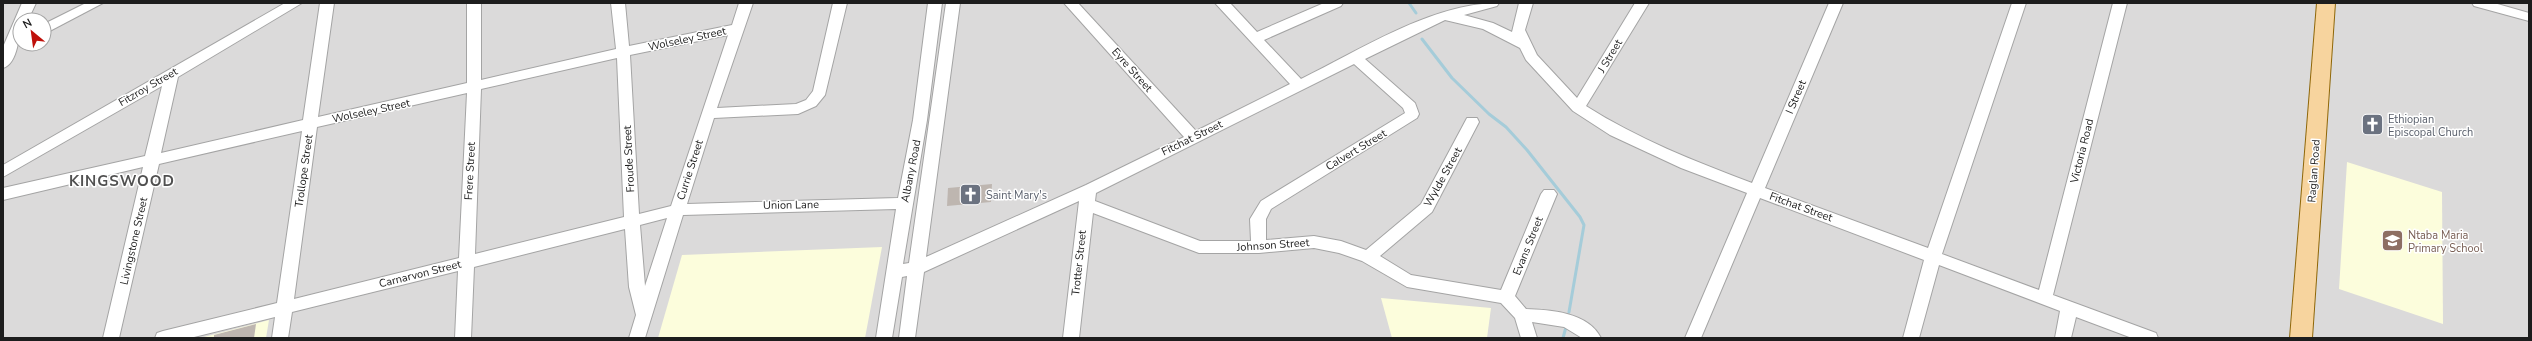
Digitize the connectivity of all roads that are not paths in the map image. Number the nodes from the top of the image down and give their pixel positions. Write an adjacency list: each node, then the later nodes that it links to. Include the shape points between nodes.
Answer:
1 (96, 3): 24 (street)
2 (295, 3): 32 (street, Fitzroy Street)
3 (327, 3): 40 (street, Trollope Street)
4 (474, 3): 34 (street, Frere Street)
5 (618, 3): 29 (street, Froude Street)
6 (746, 3): 25 (street, Currie Street)
7 (840, 3): 36 (street, via 820,92 812,103 798,110)
8 (936, 3): 38 (street, Albany Road)
9 (953, 3): 37 (street, Albany Road)
10 (1071, 3): 41 (street, Eyre Street)
11 (1222, 3): 26 (street)
12 (1336, 3): 21 (street)
13 (1492, 3): 22 (street, Fitchat Street)
14 (1526, 3): 27 (street, Fitchat Street, via 1518,30)
15 (1642, 3): 35 (street, J Street)
16 (1836, 3): 45 (street, I Street)
17 (2019, 3): 54 (street)
18 (2120, 3): 59 (street, Victoria Road)
19 (2326, 3): 78 (main road, Raglan Road)
20 (2479, 3): 23 (street)
21 (1314, 7): 26 (street)
22 (1443, 16): 27 (street, via 1471,19 1495,27); 30 (street, Fitchat Street)
23 (2529, 17)
24 (52, 26)
25 (739, 28): 29 (street, Wolseley Street); 36 (street, Currie Street)
26 (1256, 38): 33 (street)
27 (1523, 44): 35 (street, Fitchat Street, via 1539,67)
28 (10, 48): 31 (street)
29 (624, 52): 34 (street, Wolseley Street); 51 (street, Froude Street)
30 (1354, 57): 33 (street, Fitchat Street); 52 (street, Calvert Street, via 1410,106 1412,114 1266,205 1259,212 1258,218)
31 (3, 63)
32 (172, 73): 42 (street, Livingstone Street); 43 (street, Fitzroy Street)
33 (1299, 86): 41 (street, Fitchat Street)
34 (474, 88): 40 (street, Wolseley Street); 55 (street, Frere Street)
35 (1578, 108): 45 (street, Fitchat Street, via 1636,142)
36 (708, 113): 50 (street, Currie Street)
37 (938, 119): 38 (street); 56 (street, Albany Road)
38 (920, 120): 48 (street, Albany Road)
39 (1472, 122): 53 (street, Wylde Street, via 1427,208)
40 (311, 124): 42 (street, Wolseley Street); 60 (street, Trollope Street)
41 (1193, 137): 44 (street, Fitchat Street)
42 (153, 160): 46 (street, Wolseley Street); 64 (street, Livingstone Street)
43 (3, 172)
44 (1091, 188): 49 (street, Trotter Street); 56 (street, Fitchat Street)
45 (1756, 191): 54 (street, Fitchat Street); 74 (street, I Street)
46 (3, 194)
47 (1549, 194): 58 (street, Evans Street)
48 (905, 202): 50 (street, Union Lane); 57 (street, Albany Road)
49 (1086, 204): 52 (street, Johnson Street, via 1199,247); 71 (street, Trotter Street)
50 (677, 210): 51 (street, Carnarvon Street); 62 (street, Currie Street)
51 (632, 220): 55 (street, Carnarvon Street); 62 (street, Froude Street, via 639,300)
52 (1259, 247): 53 (street, Johnson Street, via 1314,242)
53 (1368, 256): 58 (street, Johnson Street, via 1406,282)
54 (1933, 257): 59 (street, Fitchat Street); 75 (street)
55 (466, 263): 60 (street, Carnarvon Street); 67 (street, Frere Street)
56 (918, 268): 57 (street, Fitchat Street); 70 (street, Albany Road)
57 (894, 272): 69 (street, Albany Road)
58 (1506, 297): 63 (street)
59 (2044, 300): 61 (street, Fitchat Street)
60 (284, 308): 65 (street, Carnarvon Street); 66 (street, Trollope Street)
61 (2069, 309): 76 (street); 77 (street, Fitchat Street)
62 (644, 314): 68 (street, Currie Street)
63 (1522, 315): 72 (street); 73 (street, via 1558,317 1573,321)
64 (111, 338)
65 (163, 338)
66 (280, 338)
67 (463, 338)
68 (637, 338)
69 (884, 338)
70 (907, 338)
71 (1071, 338)
72 (1529, 338)
73 (1594, 338)
74 (1693, 338)
75 (1911, 338)
76 (2063, 338)
77 (2150, 338)
78 (2301, 338)

